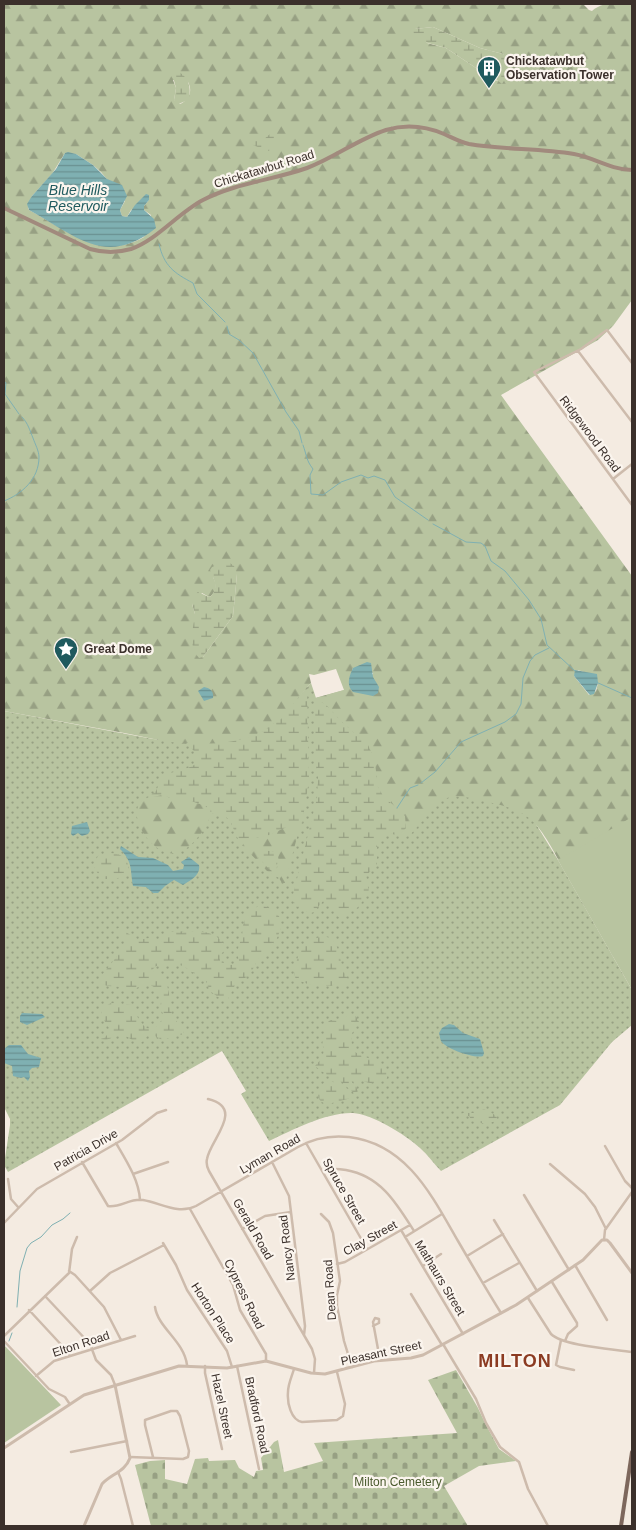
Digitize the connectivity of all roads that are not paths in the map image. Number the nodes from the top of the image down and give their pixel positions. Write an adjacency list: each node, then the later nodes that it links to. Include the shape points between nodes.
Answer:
1 (632, 170): 2 (main road, Chickatawbut Road, via 611,167 574,154 469,144 428,128 410,126 379,133 306,168 208,198 146,241 125,250 104,252 90,249)
2 (4, 208)
3 (578, 351): 4 (street, via 606,330); 5 (street); 7 (street, Ridgewood Road, via 534,372)
4 (632, 363)
5 (632, 422)
6 (632, 464): 7 (street)
7 (613, 479): 8 (street, Ridgewood Road)
8 (632, 505)
9 (208, 1099): 22 (street, Gerald Road, via 218,1102 225,1114 224,1125 207,1160 209,1171)
10 (166, 1110): 12 (street, Patricia Drive)
11 (306, 1142): 16 (street, Lyman Road); 18 (street, Spruce Street); 30 (street, Lyman Road, via 337,1136 360,1139 382,1147 412,1169)
12 (116, 1143): 14 (street, Patricia Drive); 19 (street)
13 (605, 1146): 21 (street)
14 (82, 1162): 25 (street, via 108,1206); 26 (street, Patricia Drive, via 37,1189)
15 (168, 1162): 19 (street)
16 (272, 1162): 22 (street, Lyman Road); 28 (street, Nancy Road, via 288,1192)
17 (550, 1164): 35 (street, via 585,1194)
18 (322, 1171): 33 (street, via 346,1170 372,1180 392,1196); 42 (street, Spruce Street)
19 (133, 1174): 25 (street)
20 (8, 1179): 26 (street, via 11,1199)
21 (632, 1188)
22 (221, 1192): 27 (street, Lyman Road); 34 (street, Gerald Road)
23 (632, 1192): 35 (street)
24 (524, 1195): 49 (street)
25 (140, 1200): 27 (street, via 180,1210)
26 (18, 1208): 32 (street, Patricia Drive)
27 (190, 1209): 76 (street, Cypress Road, via 232,1285 239,1308 266,1354)
28 (291, 1212): 34 (street, via 265,1216); 65 (street, Nancy Road)
29 (321, 1214): 46 (street, Dean Road, via 332,1227)
30 (442, 1214): 37 (street); 44 (street, Lyman Road)
31 (494, 1220): 38 (street)
32 (4, 1223)
33 (410, 1225): 36 (street, Clay Street); 37 (street)
34 (242, 1228): 65 (street, Gerald Road)
35 (606, 1229): 41 (street)
36 (401, 1230): 39 (street, Mathaurs Street); 42 (street, Clay Street)
37 (414, 1231): 39 (street)
38 (502, 1234): 44 (street); 45 (street)
39 (405, 1236): 48 (street, Mathaurs Street)
40 (77, 1237): 50 (street)
41 (604, 1240): 47 (street, Pleasant Street); 51 (street, via 610,1243)
42 (367, 1249): 46 (street, Clay Street)
43 (441, 1254): 48 (street)
44 (467, 1256): 53 (street, Lyman Road)
45 (520, 1263): 53 (street); 55 (street)
46 (338, 1264): 81 (street, Dean Road, via 337,1306)
47 (575, 1265): 49 (street, Pleasant Street); 62 (street)
48 (422, 1266): 64 (street, Mathaurs Street)
49 (569, 1270): 52 (street, Pleasant Street)
50 (69, 1271): 54 (street); 57 (street)
51 (632, 1273)
52 (552, 1282): 55 (street, Pleasant Street); 69 (street, via 577,1324)
53 (483, 1283): 61 (street, Lyman Road)
54 (90, 1291): 68 (street, via 107,1310); 80 (street, Horton Place, via 110,1273 164,1244 187,1290 226,1349)
55 (537, 1292): 58 (street, Pleasant Street)
56 (411, 1294): 71 (street)
57 (45, 1296): 60 (street); 72 (street)
58 (528, 1298): 61 (street, Pleasant Street); 69 (street, via 551,1334)
59 (155, 1307): 77 (street, via 157,1315 183,1350)
60 (29, 1310): 66 (street); 74 (street)
61 (502, 1314): 64 (street, Pleasant Street)
62 (607, 1320)
63 (374, 1326): 75 (street)
64 (463, 1334): 71 (street, Pleasant Street)
65 (304, 1335): 85 (street, Gerald Road, via 314,1354)
66 (4, 1336)
67 (135, 1336): 68 (street, Elton Road)
68 (121, 1340): 72 (street, Elton Road)
69 (563, 1340): 73 (street); 83 (street, via 556,1366)
70 (4, 1341): 86 (street)
71 (442, 1345): 75 (street, Pleasant Street, via 414,1357); 100 (street, via 474,1396 500,1447 519,1462 528,1489)
72 (92, 1349): 74 (street, Elton Road); 87 (street)
73 (632, 1352)
74 (70, 1356): 86 (street, Elton Road, via 51,1362)
75 (380, 1360): 81 (street, Pleasant Street)
76 (266, 1361): 79 (street, Pleasant Street); 82 (street, Pleasant Street)
77 (187, 1365): 78 (street, Pleasant Street); 87 (street, Pleasant Street)
78 (205, 1366): 80 (street, Pleasant Street); 91 (street, Hazel Street)
79 (237, 1366): 80 (street, Pleasant Street); 96 (street, Bradford Road)
80 (232, 1367)
81 (352, 1367): 84 (street, Pleasant Street)
82 (295, 1368): 84 (street, via 288,1395 293,1416 300,1422 335,1420 343,1416 345,1404); 85 (street, Pleasant Street)
83 (574, 1370)
84 (337, 1372): 85 (street, Pleasant Street)
85 (314, 1373)
86 (36, 1376): 88 (street)
87 (115, 1385): 88 (street, Pleasant Street); 89 (street)
88 (69, 1403): 90 (street, Pleasant Street)
89 (127, 1442): 92 (street); 94 (street)
90 (4, 1448)
91 (222, 1449)
92 (71, 1452)
93 (632, 1452): 101 (main road)
94 (130, 1457): 95 (street); 97 (street)
95 (153, 1457): 95 (street, via 188,1457 177,1411 144,1421)
96 (259, 1468)
97 (118, 1472): 98 (street, via 102,1484); 99 (street)
98 (84, 1526)
99 (133, 1526)
100 (548, 1526)
101 (621, 1526)

